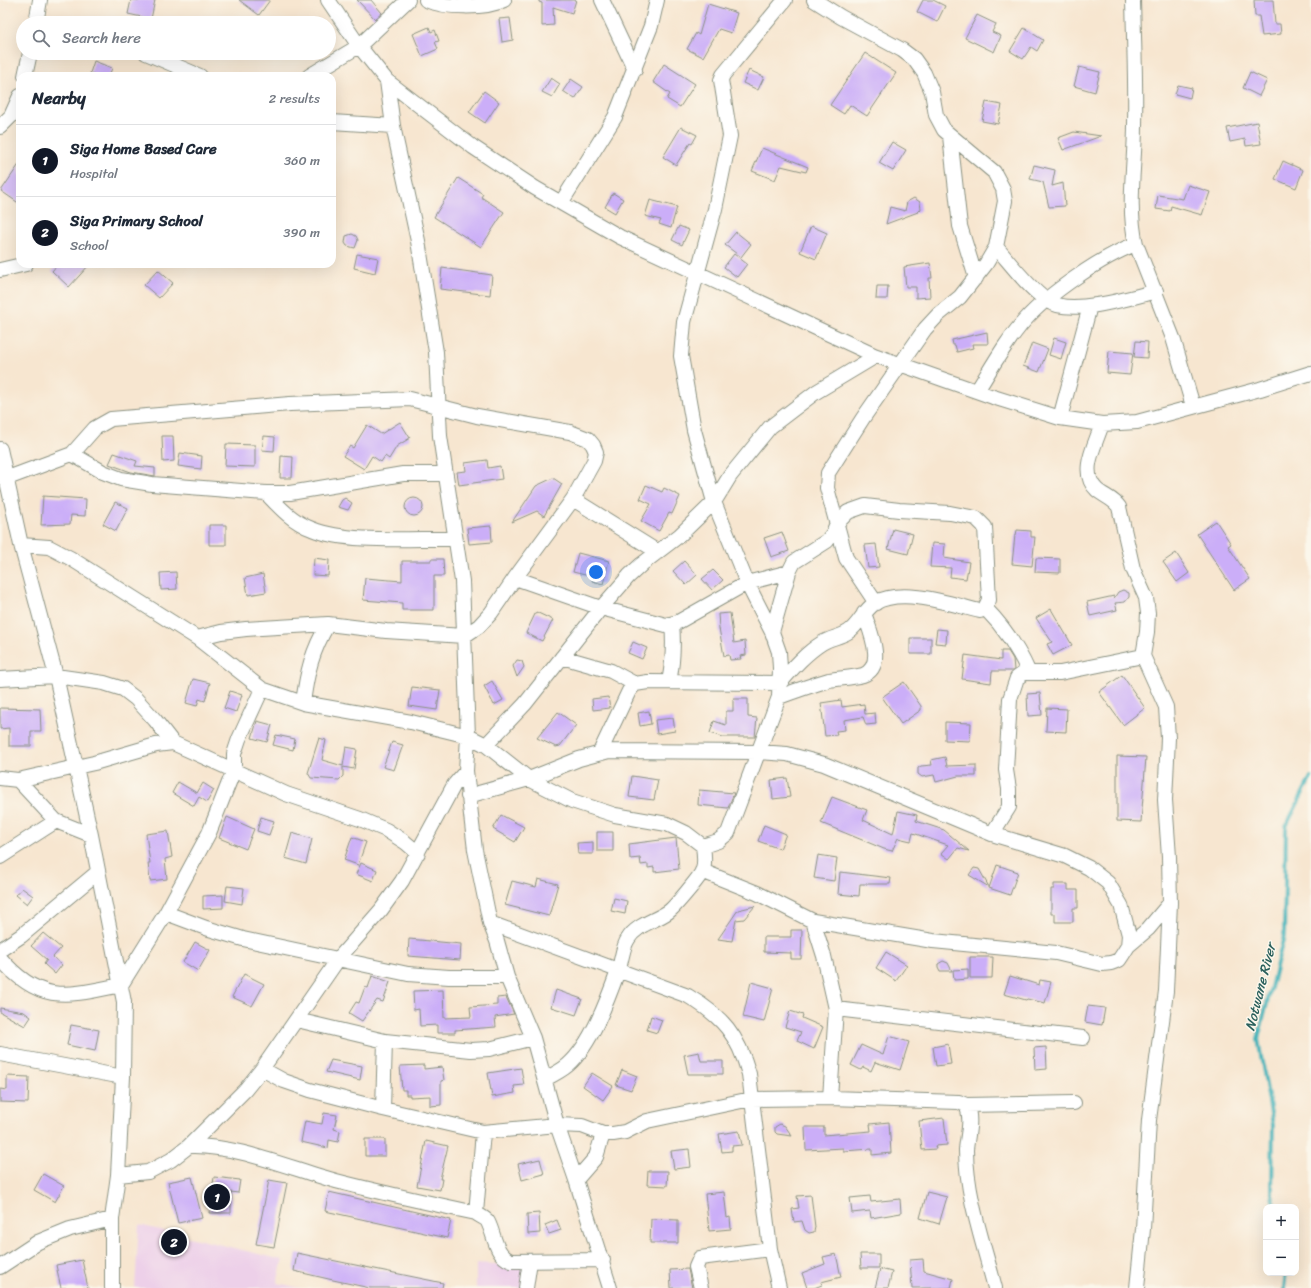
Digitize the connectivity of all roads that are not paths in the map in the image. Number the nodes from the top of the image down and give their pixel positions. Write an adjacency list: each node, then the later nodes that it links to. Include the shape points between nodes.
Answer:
1 (40, 0): 11 (street)
2 (328, 0): 12 (street)
3 (408, 0): 12 (street)
4 (426, 0): 5 (street, via 438,4 465,6 480,6)
5 (504, 0)
6 (602, 0): 17 (street)
7 (657, 0): 17 (street, via 651,26)
8 (785, 0): 32 (street, via 723,75 730,136 715,209)
9 (814, 0): 26 (street, via 914,59 927,79 938,119)
10 (1133, 0): 28 (street, via 1136,127 1132,216)
11 (37, 16)
12 (358, 46): 13 (street); 21 (street)
13 (336, 59)
14 (28, 60): 18 (street)
15 (162, 60): 19 (street)
16 (335, 60): 20 (street)
17 (635, 70): 27 (street, via 616,117)
18 (26, 72)
19 (191, 72)
20 (316, 72)
21 (387, 81): 24 (street); 27 (street, via 473,147)
22 (16, 105): 25 (street, via 11,116)
23 (336, 122): 24 (street)
24 (393, 126): 41 (street, via 418,241 436,352)
25 (0, 127)
26 (950, 136): 29 (street, via 986,163 999,180 1005,201); 33 (street, via 960,226)
27 (561, 203): 32 (street, via 620,236)
28 (1136, 244): 34 (street); 35 (street, via 1098,263)
29 (996, 246): 33 (street); 35 (street)
30 (16, 266): 31 (street)
31 (0, 270)
32 (696, 273): 37 (street); 51 (street, via 684,322 681,356 694,430)
33 (976, 278): 38 (street, via 960,297 925,329)
34 (1156, 291): 36 (street); 42 (street)
35 (1046, 300): 36 (street, via 1071,306); 40 (street, via 1013,334)
36 (1090, 306): 43 (street)
37 (876, 356): 38 (street); 51 (street, via 816,392 770,427 730,476)
38 (900, 365): 40 (street); 52 (street, via 828,474 827,488)
39 (1311, 373): 42 (street)
40 (977, 391): 43 (street)
41 (440, 406): 46 (street, via 396,398 112,419 95,428); 47 (street, via 440,436); 50 (street, via 477,416 570,432 588,439 596,452 594,461)
42 (1193, 406): 44 (street, via 1137,422)
43 (1060, 418): 44 (street)
44 (1102, 424): 68 (street, via 1089,462 1089,475 1097,489 1117,503 1122,515 1128,551 1146,598 1148,613)
45 (0, 450): 48 (street)
46 (72, 454): 48 (street); 49 (street, via 121,479)
47 (445, 474): 49 (street, via 403,474 290,493); 53 (street)
48 (5, 478): 54 (street)
49 (266, 494): 53 (street, via 297,521 328,534 349,538)
50 (573, 499): 55 (street); 57 (street)
51 (714, 502): 55 (street); 58 (street)
52 (837, 523): 56 (street, via 827,541 799,558); 59 (street, via 846,558); 61 (street, via 848,512 865,506 950,513 976,518 982,523 986,534 989,600)
53 (455, 539): 66 (street, via 462,581)
54 (22, 545): 67 (street, via 49,547 70,558); 71 (street)
55 (658, 552): 60 (street, via 629,576)
56 (789, 572): 58 (street); 65 (street)
57 (515, 578): 60 (street); 66 (street, via 491,613 479,626)
58 (747, 583): 64 (street); 65 (street)
59 (876, 603): 61 (street, via 911,597 930,598 980,611); 62 (street)
60 (601, 608): 64 (street, via 666,625); 69 (street)
61 (985, 608): 70 (street, via 1011,637)
62 (864, 613): 76 (street, via 850,631 822,643 804,657); 76 (street, via 875,657 874,664 868,672)
63 (328, 624): 66 (street); 67 (street, via 246,629); 77 (street, via 311,659)
64 (672, 624): 73 (street, via 674,655)
65 (772, 632): 76 (street, via 780,659)
66 (464, 636): 78 (street)
67 (196, 638): 75 (street)
68 (1143, 656): 70 (street, via 1060,673); 98 (street, via 1166,707 1168,723 1165,800)
69 (562, 657): 74 (street, via 611,671); 80 (street, via 525,704)
70 (1029, 674): 91 (street, via 1020,675 1014,683 1010,699 1006,770 1009,807)
71 (56, 676): 72 (street); 79 (street, via 104,683 123,689 150,715); 83 (street)
72 (0, 679)
73 (669, 682): 74 (street); 76 (street)
74 (635, 684): 81 (street, via 629,691)
75 (262, 689): 77 (street); 84 (street, via 236,746)
76 (779, 690): 82 (street)
77 (303, 703): 78 (street, via 411,722)
78 (468, 736): 80 (street); 85 (street)
79 (172, 743): 83 (street, via 156,745); 84 (street)
80 (486, 745): 87 (street)
81 (600, 752): 82 (street); 87 (street)
82 (759, 752): 91 (street, via 787,754 824,764); 93 (street, via 728,832 718,841)
83 (75, 768): 88 (street); 92 (street)
84 (234, 770): 94 (street, via 286,794 379,827); 99 (street, via 209,833)
85 (466, 771): 89 (street); 94 (street, via 454,785)
86 (0, 778): 88 (street)
87 (529, 779): 89 (street); 93 (street, via 572,801 592,808 615,815 667,824)
88 (18, 780): 90 (street)
89 (468, 796): 101 (street, via 474,850)
90 (56, 821): 92 (street); 95 (street)
91 (992, 834): 102 (street, via 1065,856 1089,868 1108,883 1126,920)
92 (91, 835): 97 (street)
93 (703, 846): 96 (street)
94 (418, 853): 105 (street, via 381,910)
95 (0, 857)
96 (702, 871): 100 (street, via 757,893); 106 (street, via 676,906 632,934 627,940)
97 (98, 872): 103 (street, via 21,936); 108 (street)
98 (1170, 903): 102 (street, via 1148,929); 141 (street, via 1166,991 1149,1120)
99 (166, 913): 105 (street, via 243,939); 108 (street)
100 (813, 921): 102 (street, via 933,941 1056,954 1102,964 1119,960); 109 (street)
101 (490, 922): 106 (street); 107 (street)
102 (1128, 946)
103 (0, 950)
104 (0, 958): 108 (street, via 23,981 52,993 71,995)
105 (339, 958): 107 (street, via 408,974); 110 (street)
106 (619, 969): 117 (street, via 604,1008 579,1053 563,1069); 119 (street, via 688,996 705,1006 720,1020 734,1036 742,1051 749,1074)
107 (507, 977): 111 (street)
108 (121, 985): 116 (street, via 124,1016)
109 (836, 1009): 112 (street); 118 (street)
110 (297, 1020): 113 (street); 115 (street)
111 (533, 1038): 113 (street, via 502,1047 477,1050); 117 (street)
112 (1082, 1038)
113 (384, 1041): 122 (street)
114 (0, 1054): 116 (street)
115 (262, 1069): 122 (street, via 284,1081 310,1090); 126 (street, via 245,1090)
116 (123, 1077): 127 (street)
117 (545, 1079): 123 (street)
118 (830, 1098): 119 (street); 121 (street, via 958,1102)
119 (752, 1099): 125 (street, via 647,1121 618,1133); 131 (street)
120 (1074, 1103): 121 (street)
121 (966, 1105): 140 (street, via 969,1115 966,1150 968,1180)
122 (383, 1109): 124 (street)
123 (557, 1125): 124 (street); 125 (street, via 582,1126); 128 (street)
124 (483, 1132): 129 (street)
125 (603, 1134): 128 (street, via 596,1157)
126 (189, 1146): 127 (street, via 157,1169); 129 (street, via 211,1146 239,1152 338,1181)
127 (118, 1175): 130 (street)
128 (576, 1180): 132 (street)
129 (476, 1213): 133 (street, via 487,1221 505,1259)
130 (112, 1219): 134 (street, via 70,1229 38,1242); 135 (street)
131 (770, 1249): 138 (street, via 700,1258 696,1267); 139 (street)
132 (603, 1260): 133 (street); 137 (street)
133 (530, 1261): 136 (street)
134 (0, 1267)
135 (112, 1288)
136 (526, 1288)
137 (610, 1288)
138 (701, 1288)
139 (779, 1288)
140 (995, 1288)
141 (1137, 1288)

